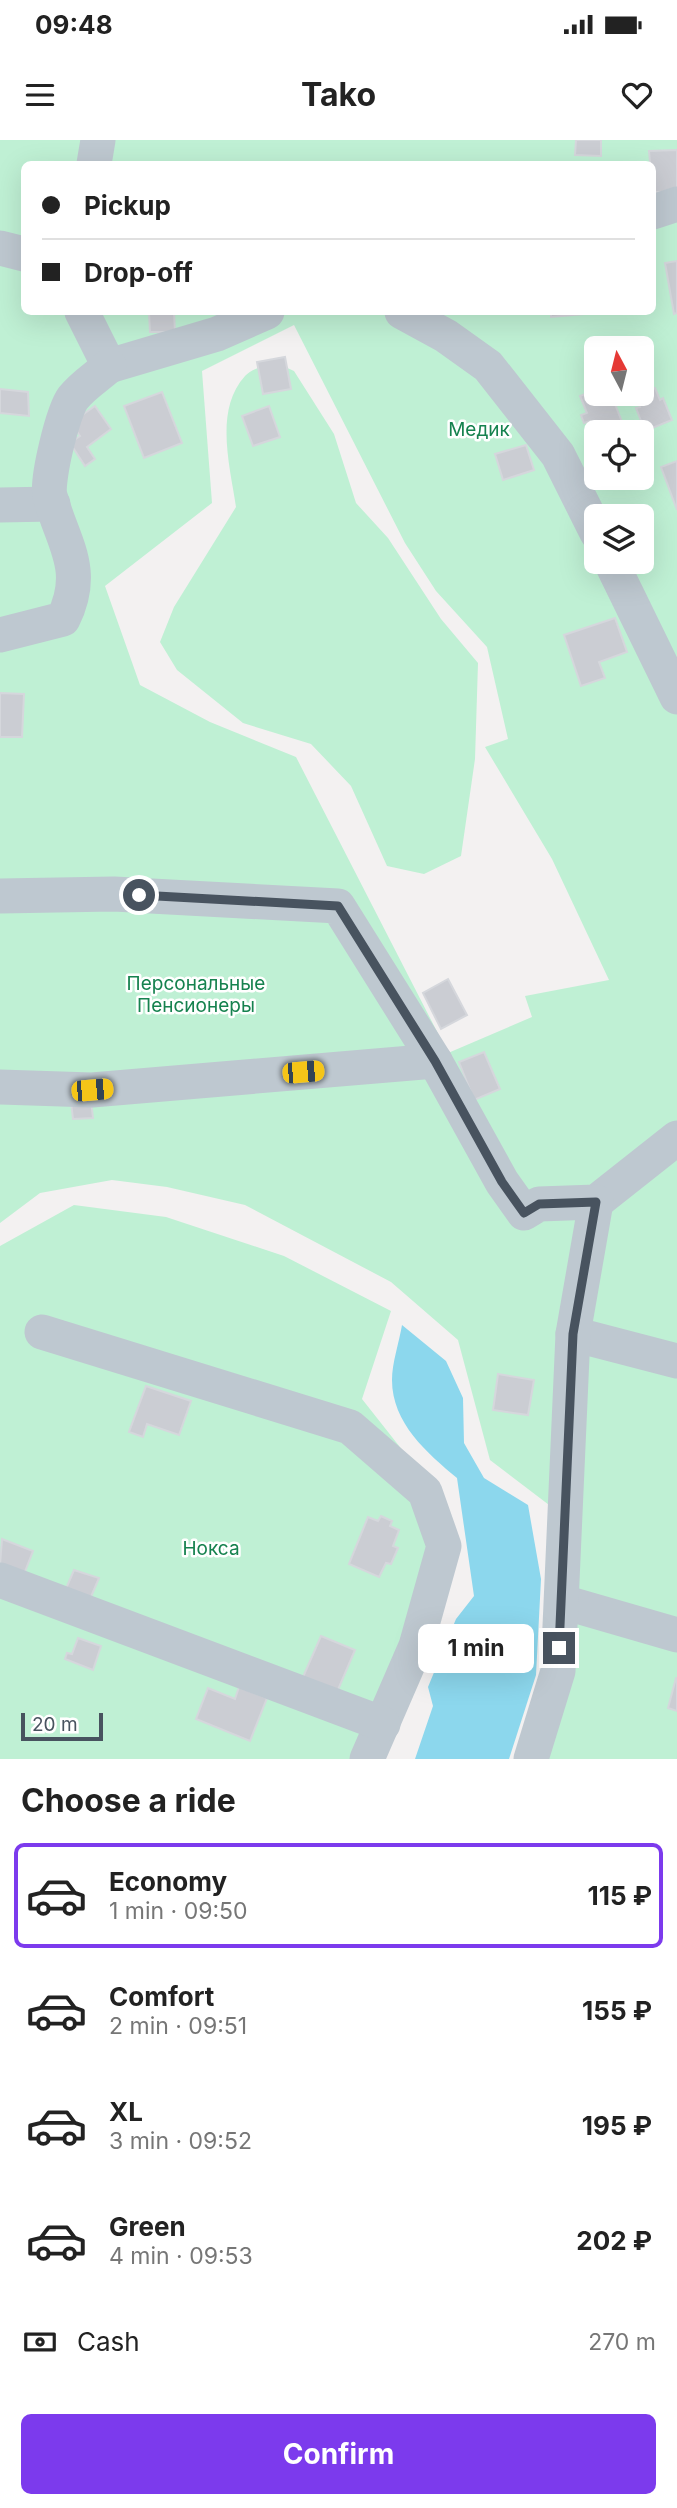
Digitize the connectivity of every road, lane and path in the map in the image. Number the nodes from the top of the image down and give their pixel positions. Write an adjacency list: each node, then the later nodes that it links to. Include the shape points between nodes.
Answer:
1 (98, 140): 2 (lane)
2 (94, 161)
3 (677, 204): 4 (lane)
4 (656, 211)
5 (0, 248): 6 (lane)
6 (21, 253)
7 (84, 315): 10 (lane)
8 (260, 315): 10 (lane, via 217,334)
9 (408, 315): 13 (lane, via 488,366 558,455)
10 (109, 366): 11 (lane, via 72,398 49,493)
11 (53, 504): 12 (lane); 15 (lane, via 70,548 74,598 63,619)
12 (0, 505)
13 (584, 507)
14 (617, 574): 16 (lane)
15 (0, 635)
16 (677, 696)
17 (0, 896): 18 (lane, via 114,894 338,906)
18 (435, 1061): 19 (lane, via 92,1090); 21 (lane, via 524,1213 539,1204)
19 (0, 1087)
20 (677, 1138): 21 (lane)
21 (596, 1202): 23 (lane)
22 (42, 1332): 28 (lane, via 350,1427 425,1492 444,1546 416,1646)
23 (573, 1334): 24 (lane); 26 (lane)
24 (677, 1361)
25 (0, 1580): 28 (lane)
26 (562, 1602): 27 (lane); 30 (lane, via 558,1671)
27 (677, 1635)
28 (383, 1724): 29 (lane)
29 (367, 1759)
30 (531, 1759)

